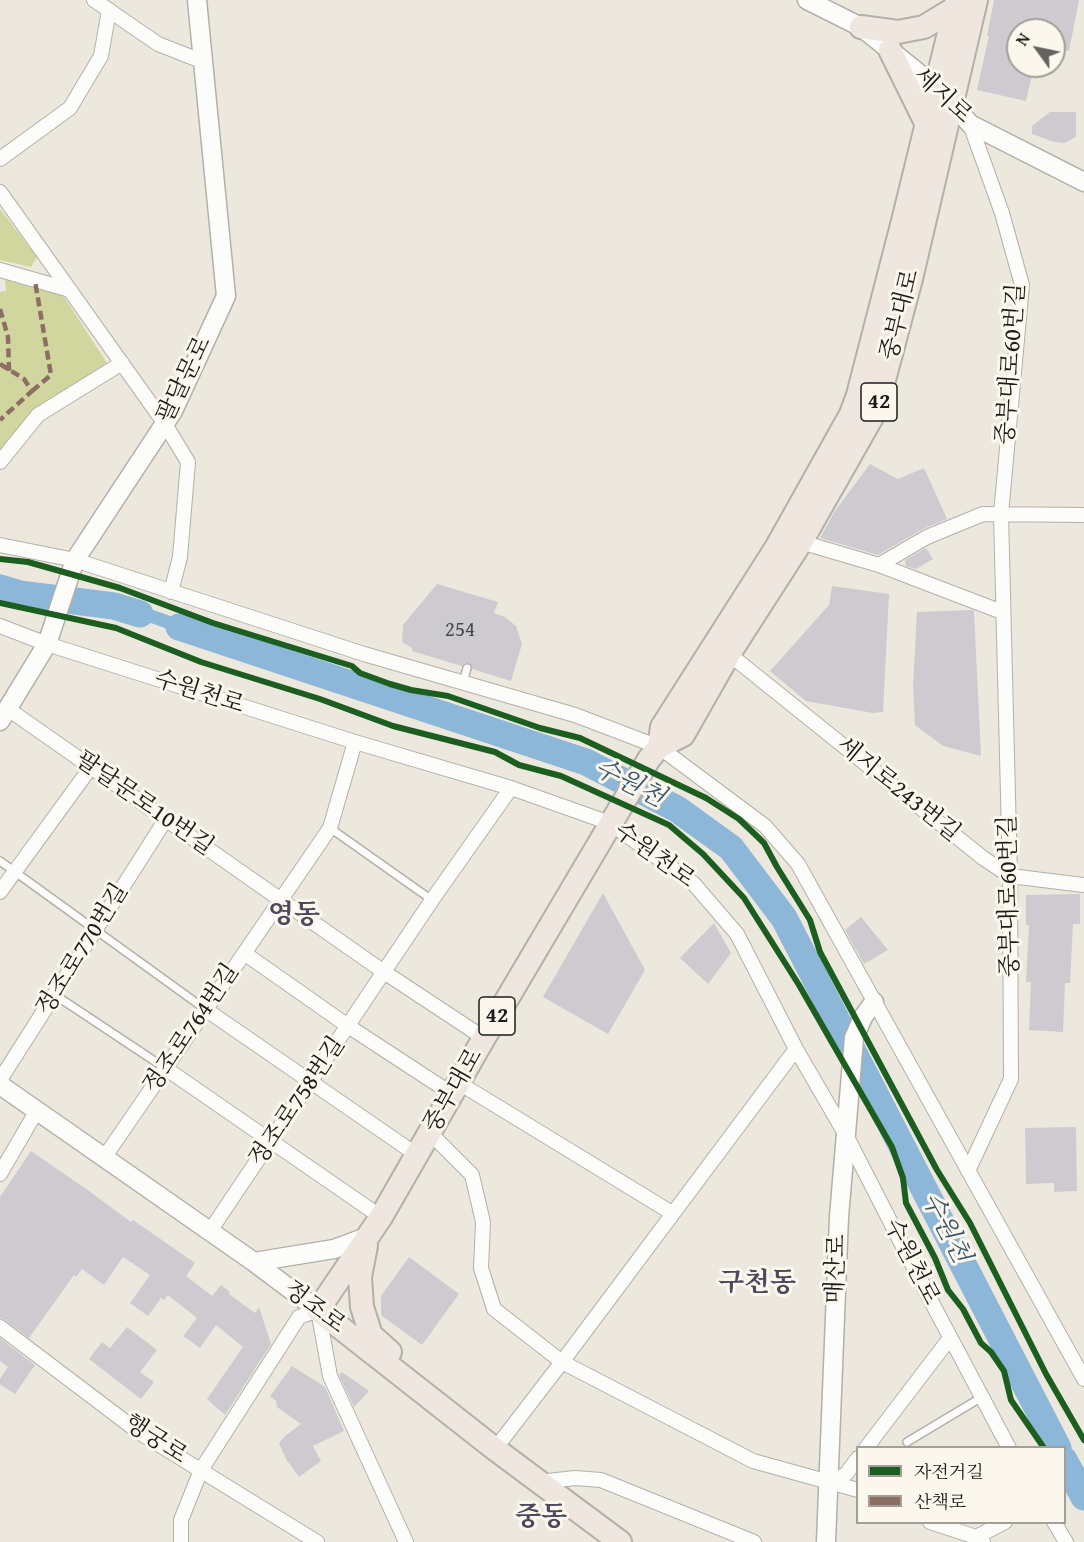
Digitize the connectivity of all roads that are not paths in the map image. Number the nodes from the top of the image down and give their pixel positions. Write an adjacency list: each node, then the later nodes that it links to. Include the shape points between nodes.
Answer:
1 (94, 0): 6 (street)
2 (197, 0): 9 (street, 팔달문로)
3 (807, 0): 7 (street, 세지로)
4 (976, 0): 11 (main road, 중부대로 / 42)
5 (956, 4): 7 (main road, via 924,27 898,32); 10 (main road, 중부대로 / 42)
6 (109, 10): 9 (street, via 158,44); 14 (street, via 101,56 70,108)
7 (861, 27): 8 (street, 세지로)
8 (890, 50): 10 (street, 세지로); 13 (main road)
9 (204, 62): 20 (street, 팔달문로, via 226,296)
10 (934, 89): 11 (street, 세지로); 13 (main road, 중부대로 / 42)
11 (952, 103): 12 (street, 세지로); 24 (main road, 중부대로 / 42, via 876,410)
12 (970, 124): 15 (street, 세지로); 22 (street, 중부대로60번길, via 1002,213 1022,285)
13 (927, 125): 37 (main road, 중부대로 / 42, via 852,414 776,548 663,728)
14 (0, 159)
15 (1084, 182)
16 (0, 192): 18 (street)
17 (0, 270): 18 (street)
18 (70, 290): 19 (street)
19 (122, 363): 20 (street); 21 (street, via 38,415)
20 (165, 424): 26 (street, 팔달문로); 28 (street, via 188,462 180,557)
21 (0, 462)
22 (1001, 514): 23 (street); 27 (street, via 983,514 927,537); 29 (street, 중부대로60번길)
23 (1084, 515)
24 (801, 542): 27 (street); 32 (main road, 중부대로 / 42)
25 (0, 545): 26 (street)
26 (74, 564): 28 (street); 31 (street, 팔달문로)
27 (879, 565): 29 (street)
28 (171, 592): 34 (street)
29 (1002, 612): 45 (street, 중부대로60번길)
30 (0, 626): 31 (street, 수원천로)
31 (49, 638): 35 (street, 팔달문로); 36 (street, 수원천로)
32 (729, 654): 37 (main road, 중부대로 / 42, via 683,735); 45 (street, 세지로243번길)
33 (467, 668): 34 (lane)
34 (463, 683): 37 (street, via 575,715)
35 (4, 715): 38 (street, 팔달문로10번길)
36 (355, 742): 39 (street, 수원천로); 42 (street, 정조로764번길)
37 (654, 753): 41 (main road, 중부대로 / 42); 54 (street, via 765,826 798,864)
38 (91, 767): 40 (street, 팔달문로10번길); 44 (street)
39 (511, 788): 41 (street, 수원천로); 49 (street, 정조로758번길)
40 (166, 819): 48 (street, 팔달문로10번길); 50 (street, 정조로770번길)
41 (612, 820): 57 (main road, 중부대로 / 42); 58 (street, 수원천로, via 694,884 737,934)
42 (330, 828): 48 (street, 정조로764번길); 49 (lane)
43 (0, 861): 44 (lane)
44 (14, 871): 47 (street); 50 (lane)
45 (1010, 876): 46 (street, 세지로243번길); 70 (street, 중부대로60번길, via 1011,1078)
46 (1084, 885)
47 (0, 892)
48 (280, 899): 51 (street, 정조로764번길); 52 (street, 팔달문로10번길)
49 (432, 900): 52 (street, 정조로758번길)
50 (96, 930): 53 (street, 정조로770번길); 55 (lane)
51 (244, 953): 55 (street, 정조로764번길); 56 (street)
52 (384, 972): 56 (street, 정조로758번길); 57 (street, 팔달문로10번길)
53 (55, 995): 59 (lane); 60 (street, 정조로770번길)
54 (874, 1002): 65 (street, 매산로, via 854,1038); 70 (street)
55 (205, 1009): 59 (street, 정조로764번길); 61 (street)
56 (348, 1026): 61 (street, 정조로758번길); 63 (street)
57 (484, 1038): 63 (main road, 중부대로 / 42)
58 (796, 1048): 65 (street, 수원천로); 72 (street)
59 (165, 1068): 67 (street); 69 (street, 정조로764번길)
60 (0, 1080)
61 (311, 1082): 67 (street, 정조로758번길); 68 (street)
62 (0, 1085): 64 (street, 정조로)
63 (456, 1088): 66 (main road, 중부대로 / 42); 72 (street)
64 (36, 1112): 69 (street, 정조로); 71 (street)
65 (847, 1132): 78 (street, 수원천로); 90 (street, 매산로, via 839,1217)
66 (430, 1133): 68 (main road, 중부대로 / 42); 79 (street, via 472,1175 483,1222 481,1268 494,1310)
67 (271, 1142): 73 (street); 74 (street, 정조로758번길)
68 (417, 1155): 73 (main road, 중부대로 / 42)
69 (104, 1158): 74 (street, 정조로)
70 (968, 1171): 80 (street)
71 (0, 1174)
72 (672, 1213): 79 (street)
73 (375, 1227): 75 (street, via 334,1249); 76 (main road, 중부대로 / 42); 81 (main road, via 359,1287 365,1320 371,1335 403,1361)
74 (210, 1231): 75 (street, 정조로)
75 (254, 1262): 76 (street, 정조로)
76 (318, 1310): 81 (main road, 정조로); 88 (street, via 299,1317); 98 (street, via 330,1376)
77 (0, 1328): 88 (street, 행궁로, via 140,1432)
78 (950, 1338): 82 (street, 수원천로); 84 (street)
79 (562, 1362): 86 (street); 90 (street, via 753,1461)
80 (1084, 1379)
81 (412, 1384): 86 (main road, 정조로)
82 (982, 1397): 83 (lane); 85 (street, 수원천로)
83 (907, 1442)
84 (868, 1446)
85 (1008, 1446)
86 (495, 1449): 89 (main road, 정조로)
87 (856, 1461): 90 (street, via 846,1474)
88 (201, 1470): 96 (street, via 181,1520); 97 (street, 행궁로)
89 (539, 1482): 99 (main road, 정조로); 100 (street, via 601,1480)
90 (829, 1484): 91 (street); 101 (street, 매산로)
91 (856, 1490)
92 (936, 1524): 95 (street)
93 (1002, 1524): 95 (street)
94 (1055, 1524): 102 (street)
95 (980, 1539)
96 (181, 1542)
97 (317, 1542)
98 (406, 1542)
99 (620, 1542)
100 (754, 1542)
101 (826, 1542)
102 (1066, 1542)

